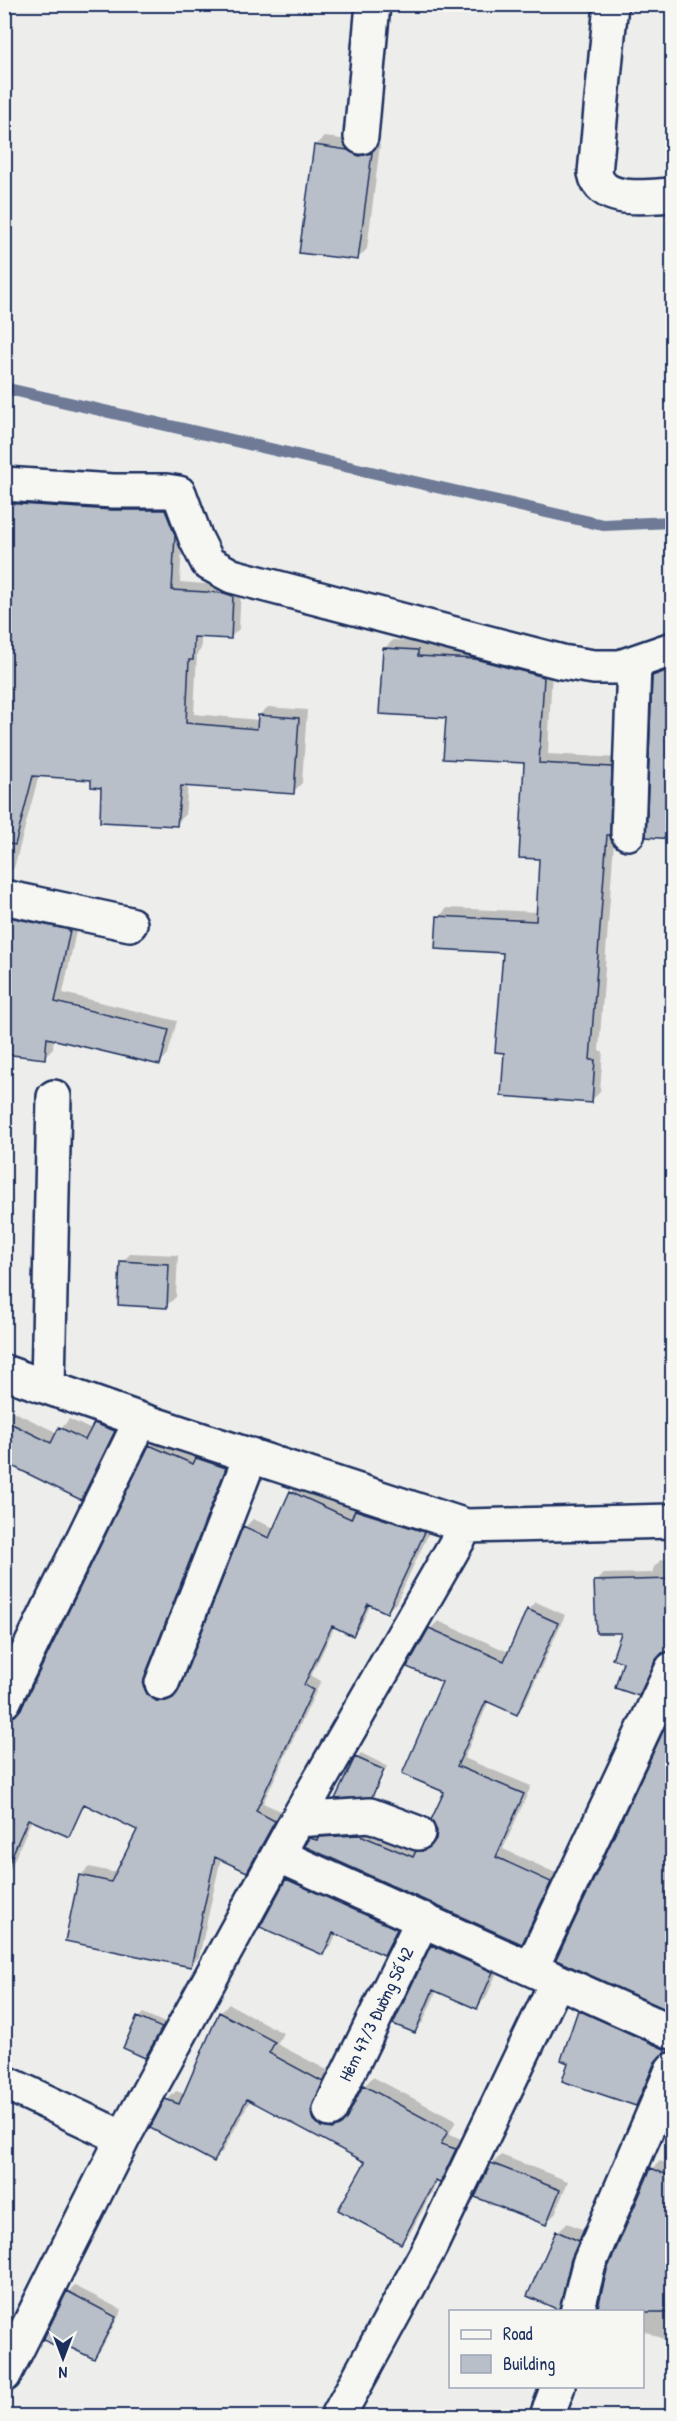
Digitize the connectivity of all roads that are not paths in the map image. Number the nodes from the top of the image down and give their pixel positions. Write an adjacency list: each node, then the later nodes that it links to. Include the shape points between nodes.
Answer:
1 (373, 4): 3 (street)
2 (611, 4): 4 (street, via 596,180 604,189 623,195)
3 (361, 137)
4 (672, 195)
5 (4, 484): 7 (street, via 179,493 208,563 232,576 537,657 594,667)
6 (672, 649): 7 (street)
7 (634, 664): 8 (street)
8 (628, 833)
9 (4, 897): 10 (street)
10 (130, 924)
11 (54, 1097): 13 (street)
12 (4, 1372): 13 (street)
13 (48, 1387): 14 (street)
14 (141, 1419): 15 (street); 20 (street)
15 (250, 1455): 17 (street); 19 (street)
16 (672, 1521): 17 (street)
17 (466, 1526): 21 (street)
18 (672, 1669): 25 (street)
19 (162, 1683)
20 (4, 1701)
21 (297, 1820): 22 (street, via 370,1815); 23 (street)
22 (418, 1833)
23 (280, 1856): 24 (street); 30 (street)
24 (423, 1919): 25 (street); 29 (street, Hẻm 47/3 Đường Số 42)
25 (544, 1975): 26 (street); 34 (street, via 430,2247)
26 (672, 2032)
27 (672, 2070): 31 (street, via 589,2265)
28 (4, 2082): 30 (street)
29 (330, 2110)
30 (123, 2138): 32 (street)
31 (578, 2310)
32 (4, 2375)
33 (557, 2388): 35 (street)
34 (338, 2416)
35 (547, 2416)

